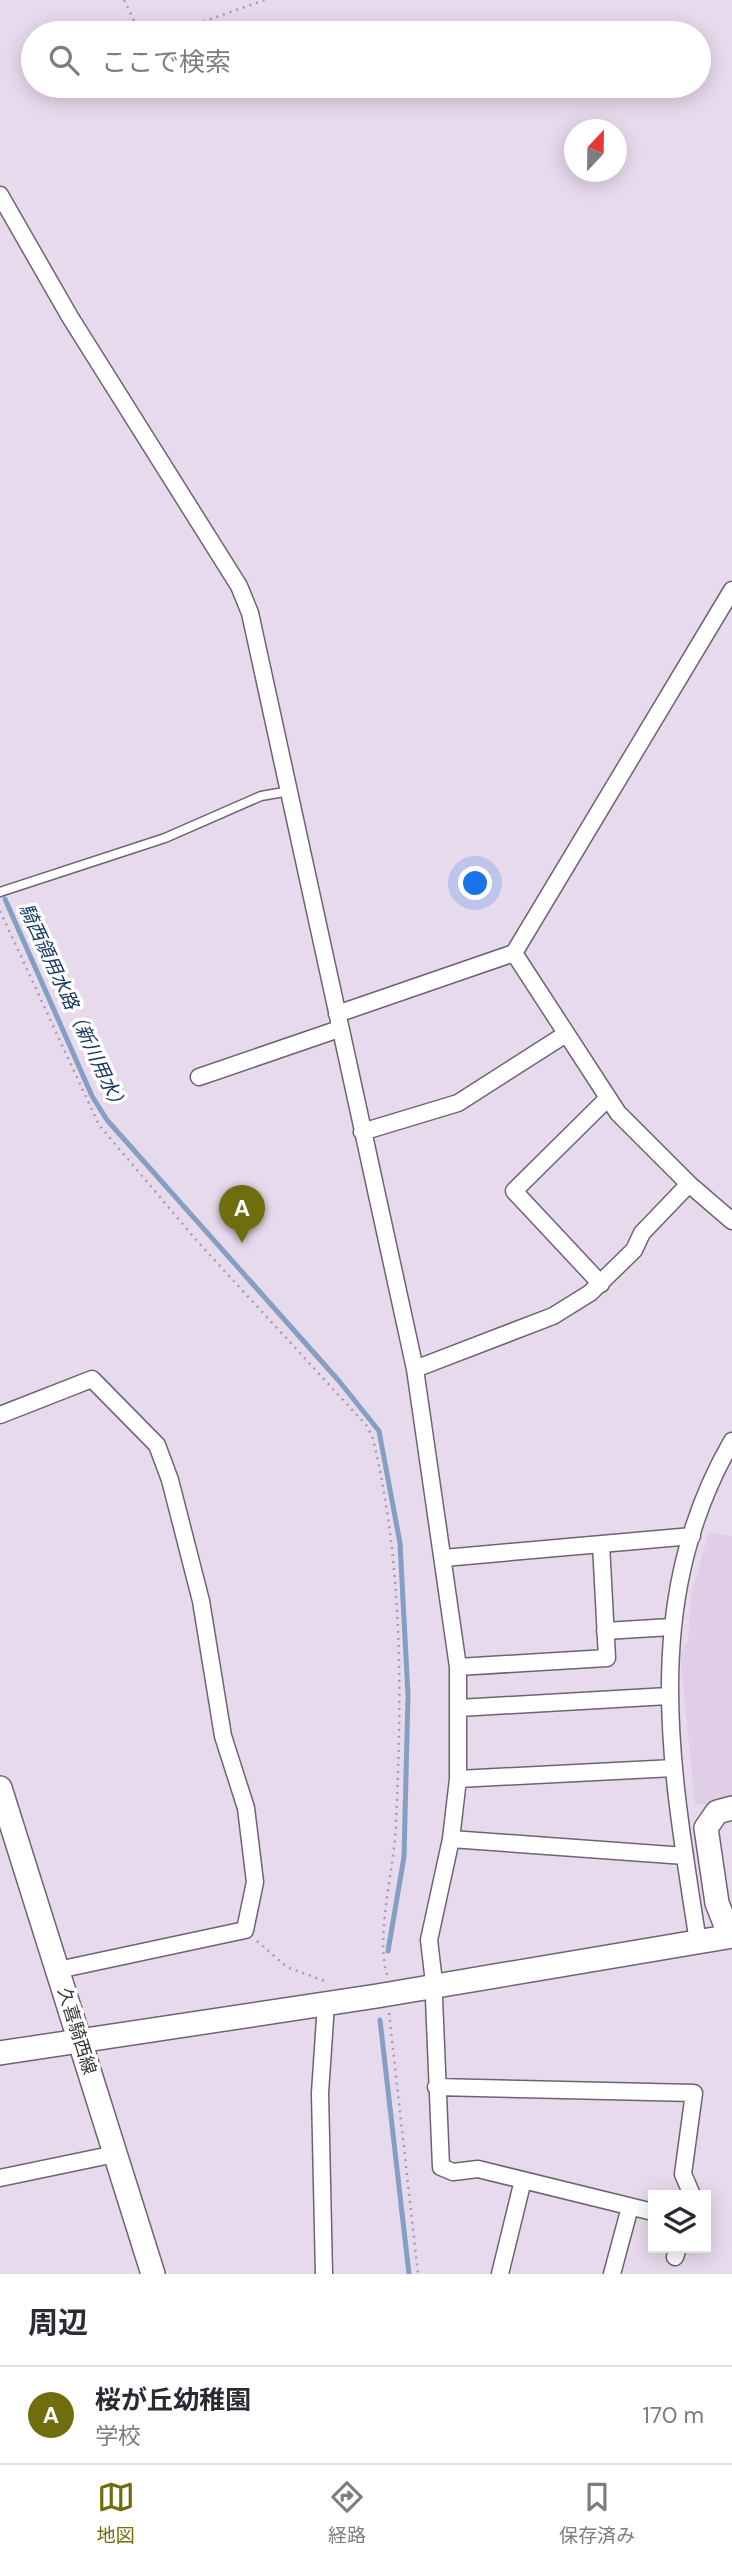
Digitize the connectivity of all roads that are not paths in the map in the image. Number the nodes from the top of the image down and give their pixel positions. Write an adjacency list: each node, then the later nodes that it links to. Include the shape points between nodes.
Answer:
1 (0, 195): 3 (street, via 69,317 239,586 250,613)
2 (732, 590): 5 (street)
3 (290, 791): 4 (lane, via 261,796 165,838); 6 (street)
4 (0, 892)
5 (514, 953): 6 (street); 7 (street)
6 (338, 1022): 8 (street); 10 (street)
7 (566, 1034): 9 (street); 10 (street, via 458,1103)
8 (199, 1077)
9 (608, 1098): 11 (street); 13 (street, via 514,1191)
10 (362, 1132): 14 (street)
11 (689, 1184): 12 (street); 13 (street)
12 (732, 1221)
13 (601, 1283): 14 (street, via 553,1315)
14 (415, 1369): 19 (street)
15 (0, 1415): 34 (street, via 92,1379 157,1445 201,1601 223,1736 246,1808 255,1882 245,1930)
16 (732, 1441): 17 (street)
17 (692, 1536): 18 (street); 20 (street)
18 (601, 1544): 19 (street); 21 (street)
19 (443, 1558): 22 (street)
20 (671, 1627): 21 (street); 23 (street)
21 (605, 1631): 22 (street, via 607,1658)
22 (458, 1667): 24 (street)
23 (668, 1696): 24 (street); 25 (street)
24 (459, 1708): 26 (street)
25 (674, 1768): 26 (street); 30 (street)
26 (458, 1779): 29 (street)
27 (0, 1788): 34 (street, 久喜騎西線)
28 (732, 1808): 32 (street, via 717,1812 706,1828 717,1903)
29 (451, 1839): 30 (street); 35 (street, via 430,1925)
30 (685, 1856): 33 (street)
31 (732, 1867): 32 (street, via 725,1875)
32 (732, 1932): 33 (street)
33 (698, 1942): 35 (street)
34 (58, 1970): 37 (street, 久喜騎西線)
35 (433, 1985): 36 (street); 39 (street)
36 (328, 1996): 37 (street); 47 (street, via 320,2093)
37 (80, 2041): 38 (street); 40 (street, 久喜騎西線)
38 (0, 2053)
39 (436, 2087): 42 (street, via 440,2167 453,2172 478,2169); 43 (street, via 694,2093 683,2174)
40 (115, 2154): 41 (street); 46 (street, 久喜騎西線)
41 (0, 2178)
42 (523, 2180): 44 (street); 48 (street)
43 (690, 2190)
44 (630, 2207): 45 (street); 49 (street)
45 (648, 2212)
46 (153, 2274)
47 (324, 2274)
48 (500, 2274)
49 (612, 2274)

